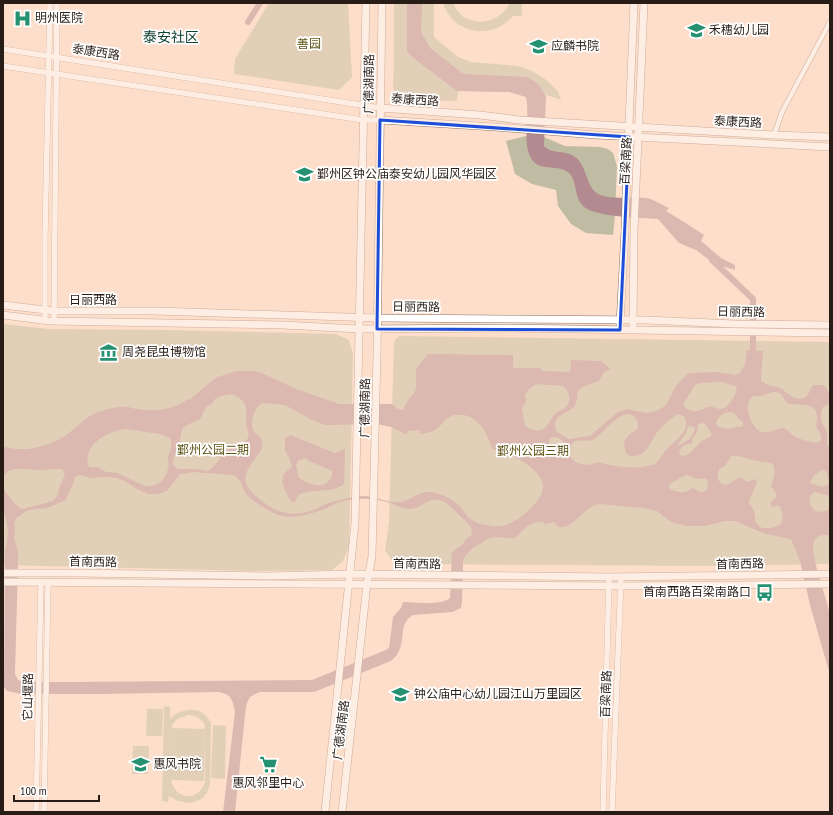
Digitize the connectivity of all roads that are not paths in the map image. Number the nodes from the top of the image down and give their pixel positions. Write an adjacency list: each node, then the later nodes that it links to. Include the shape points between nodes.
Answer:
1 (50, 3): 9 (street)
2 (57, 3): 10 (street)
3 (366, 3): 14 (main road, 广德湖南路)
4 (382, 3): 15 (main road, 广德湖南路)
5 (634, 3): 18 (main road, 百梁南路)
6 (644, 3): 19 (main road, 百梁南路)
7 (830, 22): 20 (street, via 782,112)
8 (3, 49): 9 (street, 泰康西路)
9 (49, 56): 10 (street, 泰康西路); 12 (street)
10 (57, 57): 13 (street); 14 (street, 泰康西路)
11 (3, 66): 12 (street, 泰康西路)
12 (49, 73): 13 (street, 泰康西路); 26 (street)
13 (56, 74): 16 (street, 泰康西路); 27 (street)
14 (364, 106): 15 (street, 泰康西路); 16 (main road, 广德湖南路)
15 (380, 108): 17 (main road, 广德湖南路); 18 (main road, 泰康西路)
16 (363, 120): 17 (street, 泰康西路); 29 (main road, 广德湖南路)
17 (380, 120): 21 (main road, 泰康西路); 30 (main road, 广德湖南路)
18 (629, 127): 19 (main road, 泰康西路); 21 (main road, 百梁南路)
19 (639, 127): 20 (main road, 泰康西路); 22 (main road, 百梁南路)
20 (774, 135): 23 (main road, 泰康西路)
21 (629, 137): 22 (main road, 泰康西路); 31 (main road, 百梁南路, bridge)
22 (638, 137): 24 (main road, 泰康西路); 32 (main road, 百梁南路)
23 (830, 137)
24 (830, 147)
25 (3, 305): 26 (main road, 日丽西路)
26 (46, 310): 27 (main road, 日丽西路); 33 (street)
27 (54, 310): 29 (main road, 日丽西路); 34 (street)
28 (3, 316): 33 (main road, 日丽西路)
29 (359, 317): 30 (main road, 日丽西路); 36 (main road, 广德湖南路)
30 (377, 318): 31 (main road, 日丽西路); 37 (main road, 广德湖南路)
31 (620, 320): 32 (main road, 日丽西路); 38 (main road, 百梁南路)
32 (633, 320): 35 (main road, 日丽西路); 39 (main road, 百梁南路)
33 (45, 321): 34 (main road, 日丽西路)
34 (54, 321): 36 (main road, 日丽西路, via 283,325)
35 (830, 325)
36 (359, 329): 37 (main road, 日丽西路); 42 (main road, 广德湖南路, via 355,524)
37 (377, 329): 38 (main road, 日丽西路); 43 (main road, 广德湖南路, via 372,556)
38 (620, 330): 39 (main road, 日丽西路)
39 (633, 330): 40 (main road, 日丽西路)
40 (830, 333)
41 (3, 573): 42 (main road, 首南西路, via 267,576)
42 (350, 574): 43 (main road, 首南西路); 49 (main road, 广德湖南路)
43 (369, 574): 45 (main road, 首南西路); 50 (main road, 广德湖南路)
44 (830, 574): 46 (main road, 首南西路)
45 (609, 577): 46 (main road, 首南西路); 52 (street, 百梁南路)
46 (622, 577): 53 (street, 百梁南路)
47 (3, 582): 48 (main road, 首南西路)
48 (44, 583): 49 (main road, 首南西路); 54 (street, 它山堰路); 55 (street, 它山堰路)
49 (349, 584): 50 (main road, 首南西路); 56 (main road, 广德湖南路)
50 (367, 584): 52 (main road, 首南西路); 57 (main road, 广德湖南路)
51 (830, 584): 53 (main road, 首南西路)
52 (609, 586): 53 (main road, 首南西路); 58 (street, 百梁南路)
53 (621, 586): 59 (street, 百梁南路)
54 (36, 812)
55 (44, 812)
56 (325, 812)
57 (342, 812)
58 (603, 812)
59 (612, 812)

